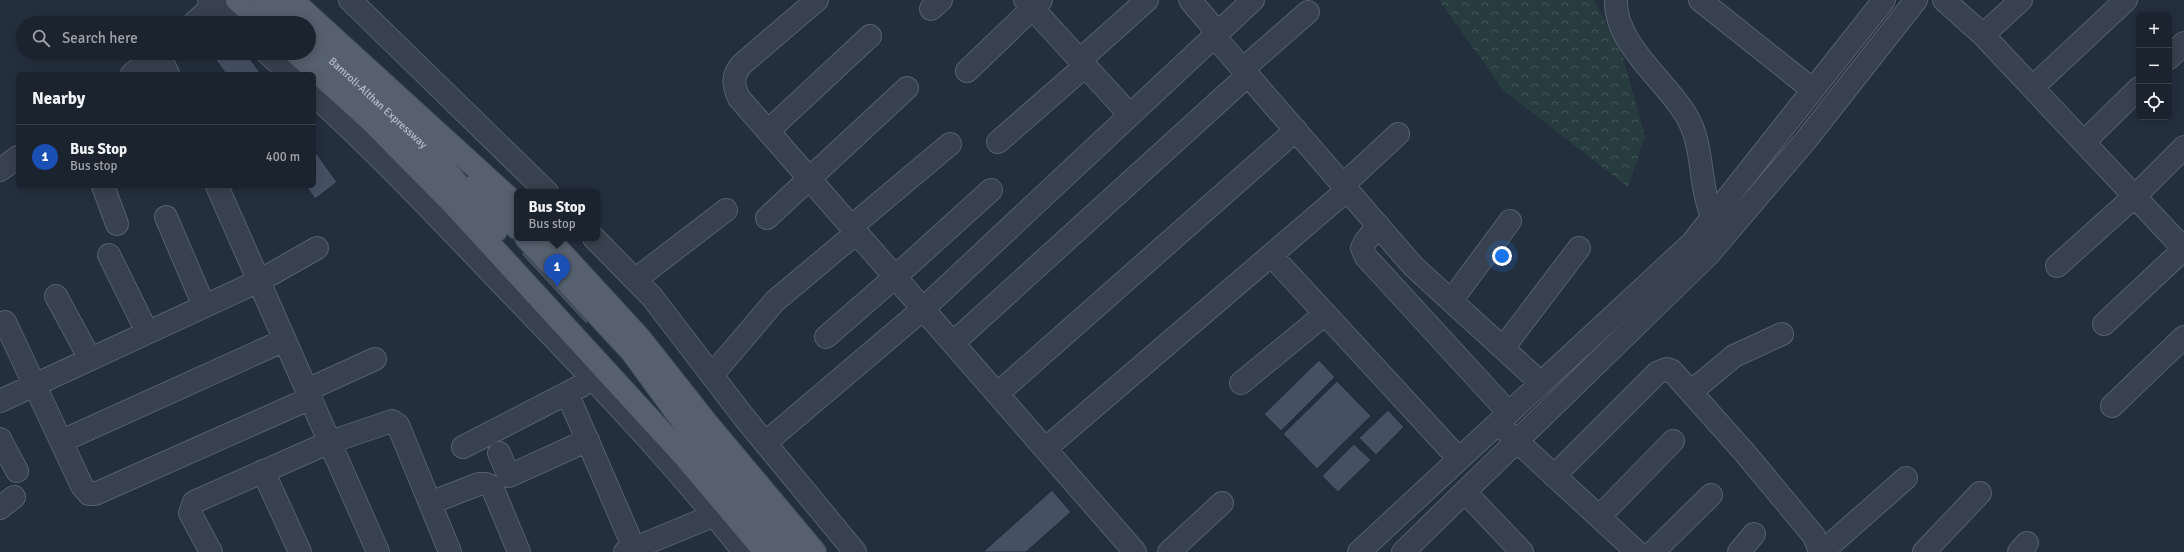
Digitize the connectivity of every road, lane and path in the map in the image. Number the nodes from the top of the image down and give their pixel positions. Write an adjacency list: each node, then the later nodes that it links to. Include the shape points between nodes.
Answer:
1 (237, 0): 21 (main road)
2 (266, 0): 22 (main road)
3 (292, 0): 23 (main road)
4 (350, 0): 61 (street)
5 (817, 0): 48 (street, via 741,65 734,75 734,86 739,98)
6 (1148, 0): 35 (street)
7 (1190, 0): 25 (street)
8 (1253, 0): 25 (street)
9 (1616, 0): 73 (street, via 1615,9 1620,28 1688,117 1697,143 1707,205)
10 (1700, 0): 43 (street)
11 (1884, 0): 43 (street)
12 (1916, 0): 73 (street, via 1806,140)
13 (1944, 0): 26 (street)
14 (2021, 0): 26 (street)
15 (2126, 0): 41 (street)
16 (211, 2): 19 (street); 20 (street)
17 (1033, 3): 35 (street); 36 (street)
18 (1308, 12): 40 (street)
19 (200, 16)
20 (226, 16)
21 (255, 16)
22 (283, 16)
23 (310, 16)
24 (316, 22): 64 (main road)
25 (1216, 34): 40 (street); 46 (street)
26 (1983, 35): 41 (street)
27 (870, 36): 48 (street)
28 (2184, 43): 30 (street)
29 (316, 45): 54 (main road, Bamroli-Althan Expressway)
30 (2172, 55)
31 (152, 60): 37 (street)
32 (162, 60): 38 (street)
33 (276, 60): 39 (street)
34 (304, 60): 122 (main road, via 369,119 453,204)
35 (1082, 63): 46 (street); 50 (street)
36 (967, 71)
37 (135, 72)
38 (167, 72)
39 (289, 72)
40 (1245, 72): 47 (street); 97 (street)
41 (2032, 87): 51 (street)
42 (907, 88): 57 (street)
43 (1814, 90): 73 (street)
44 (2136, 91): 51 (street)
45 (316, 97): 102 (street, via 360,136)
46 (1130, 116): 88 (street)
47 (1296, 130): 58 (street); 109 (street)
48 (768, 131): 57 (street)
49 (1398, 134): 58 (street)
50 (998, 142)
51 (2085, 142): 63 (street)
52 (950, 144): 72 (street)
53 (2184, 147): 63 (street)
54 (430, 150): 70 (main road); 113 (main road, via 489,223 618,365)
55 (16, 158): 56 (street)
56 (0, 170)
57 (810, 179): 67 (street); 72 (street)
58 (1345, 187): 71 (street); 80 (street)
59 (104, 188): 69 (street)
60 (218, 188): 84 (street)
61 (544, 189)
62 (991, 190): 82 (street)
63 (2135, 196): 81 (street); 91 (street, via 2184,249)
64 (514, 202)
65 (726, 210): 83 (street)
66 (166, 217): 87 (street)
67 (766, 218)
68 (1510, 221): 86 (street)
69 (118, 224)
70 (514, 225)
71 (1378, 225): 86 (street, via 1413,266); 112 (street, via 1362,248 1366,258)
72 (854, 230): 82 (street); 101 (street, via 775,301)
73 (1708, 237): 104 (street); 119 (street)
74 (529, 241): 113 (main road, via 631,351)
75 (551, 241): 147 (main road, via 639,337)
76 (597, 241): 83 (street)
77 (317, 248): 84 (street)
78 (1579, 248): 98 (street)
79 (109, 255): 92 (street)
80 (1271, 255): 89 (street); 123 (street)
81 (2057, 266)
82 (895, 277): 88 (street); 94 (street)
83 (636, 280): 101 (street)
84 (259, 281): 87 (street); 96 (street)
85 (56, 296): 99 (street)
86 (1451, 301): 98 (street)
87 (204, 306): 92 (street)
88 (923, 309): 97 (street); 120 (street)
89 (1325, 314): 105 (street); 125 (street)
90 (5, 322): 103 (street)
91 (2104, 324)
92 (147, 332): 99 (street)
93 (1782, 334): 106 (street, via 1734,356)
94 (826, 337)
95 (2184, 337): 111 (street)
96 (285, 340): 108 (street); 116 (street)
97 (953, 343): 109 (street)
98 (1503, 348): 104 (street)
99 (90, 359): 103 (street)
100 (375, 359): 108 (street)
101 (712, 375): 120 (street)
102 (594, 379): 107 (street); 122 (street)
103 (36, 383): 110 (street); 116 (street)
104 (1541, 383): 112 (street)
105 (1241, 384)
106 (1691, 392): 128 (street, via 1672,371 1667,369 1657,373); 157 (street, via 1814,536)
107 (567, 393): 115 (street); 121 (street)
108 (309, 394): 116 (street, via 95,494 89,494 82,486); 118 (street)
109 (997, 394): 123 (street)
110 (0, 401)
111 (2112, 406)
112 (1503, 418): 119 (street); 125 (street)
113 (694, 437): 146 (main road)
114 (0, 439): 126 (street)
115 (588, 440): 124 (street, via 509,476); 138 (street)
116 (62, 441)
117 (1673, 441): 136 (street)
118 (330, 442): 127 (street); 133 (street, via 387,421 396,422); 141 (street)
119 (1517, 442): 128 (street); 130 (street)
120 (765, 443): 148 (street)
121 (463, 447)
122 (666, 448): 135 (street); 145 (main road)
123 (1045, 449): 149 (street)
124 (499, 453)
125 (1459, 460): 151 (street)
126 (17, 471)
127 (263, 471): 139 (street, via 199,499 191,507 190,513); 140 (street)
128 (1554, 476): 136 (street)
129 (1906, 478): 157 (street)
130 (1465, 492): 152 (street); 153 (street)
131 (1980, 493): 158 (street)
132 (1711, 495): 155 (street)
133 (430, 503): 142 (street); 143 (street, via 480,484 492,487)
134 (1222, 503): 150 (street)
135 (715, 516): 138 (street); 144 (street)
136 (1599, 517): 154 (street)
137 (1754, 534): 156 (street)
138 (630, 550)
139 (211, 552)
140 (300, 552)
141 (378, 552)
142 (450, 552)
143 (519, 552)
144 (744, 552)
145 (765, 552)
146 (790, 552)
147 (815, 552)
148 (855, 552)
149 (1135, 552)
150 (1169, 552)
151 (1359, 552)
152 (1403, 552)
153 (1522, 552)
154 (1637, 552)
155 (1652, 552)
156 (1739, 552)
157 (1821, 552)
158 (1924, 552)

